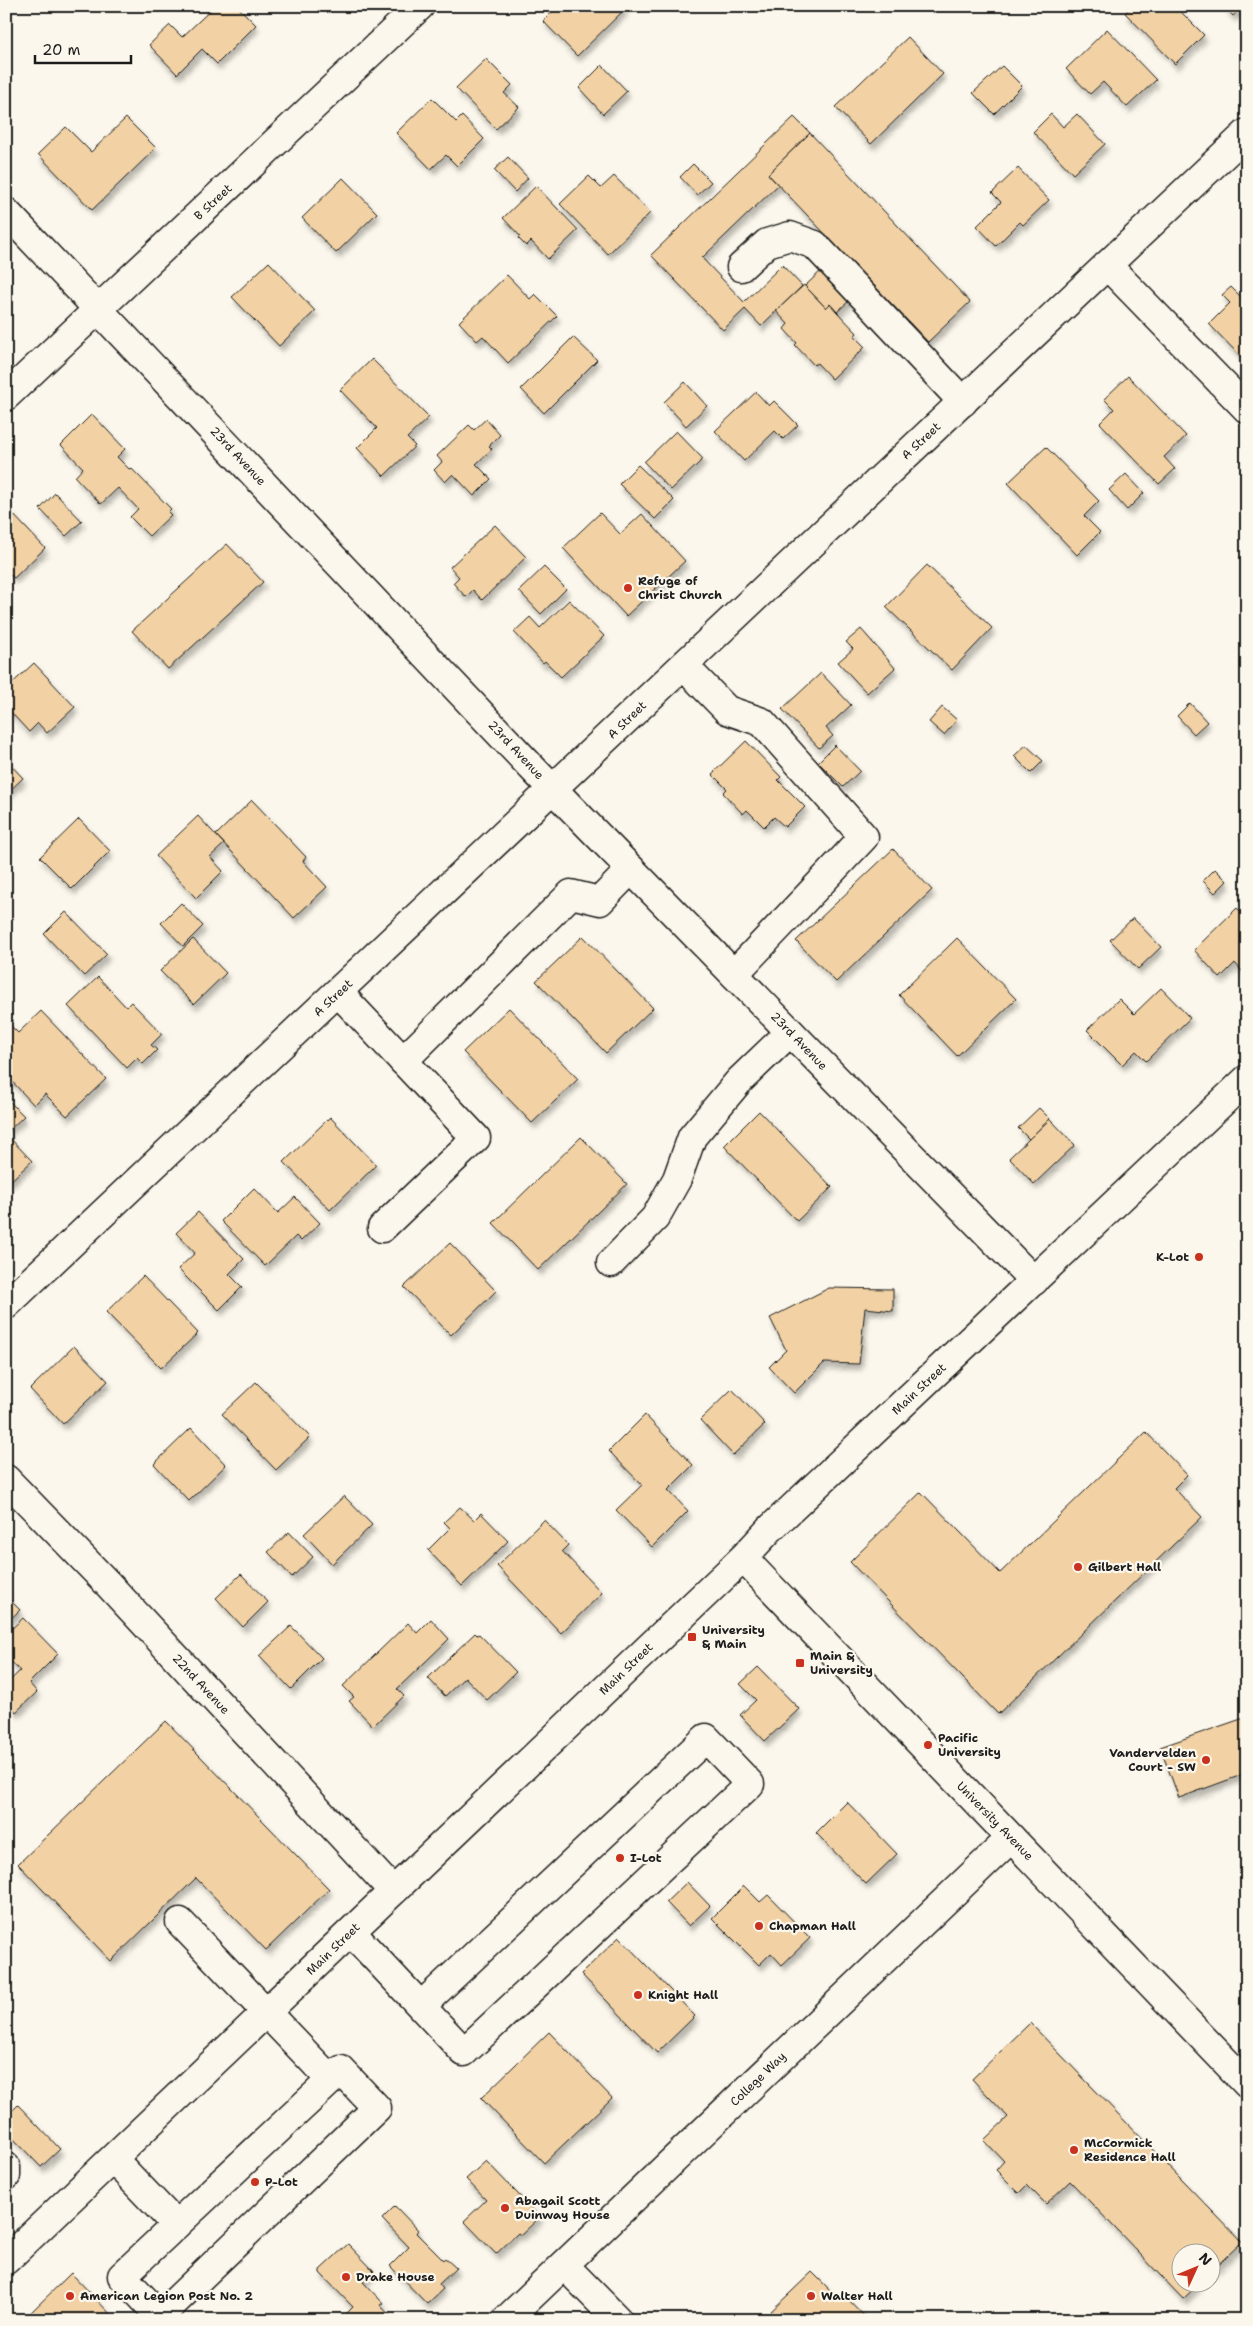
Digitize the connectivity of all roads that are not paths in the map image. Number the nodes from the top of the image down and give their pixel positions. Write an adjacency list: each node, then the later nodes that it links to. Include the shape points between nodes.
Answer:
1 (420, 6): 6 (street, B Street)
2 (1247, 133): 4 (street, A Street)
3 (6, 212): 6 (street, 23rd Avenue)
4 (1107, 265): 8 (street, A Street); 9 (street)
5 (741, 267): 8 (street, via 768,243 790,236 815,245)
6 (100, 309): 7 (street, B Street); 11 (street, 23rd Avenue)
7 (6, 396)
8 (963, 402): 10 (street, A Street)
9 (1247, 409)
10 (684, 666): 11 (street, A Street); 13 (street, via 727,710 762,722 864,837)
11 (554, 790): 12 (street, 23rd Avenue); 14 (street, A Street)
12 (631, 869): 13 (street, 23rd Avenue); 16 (street, via 600,901 571,894)
13 (734, 974): 15 (street, 23rd Avenue)
14 (339, 993): 16 (street); 21 (street, A Street)
15 (790, 1032): 19 (street, via 739,1081 692,1137 677,1180 655,1218); 20 (street, 23rd Avenue)
16 (403, 1060): 18 (street, via 476,1138)
17 (1247, 1079): 20 (street, Main Street)
18 (382, 1228)
19 (611, 1263)
20 (1034, 1281): 23 (street, Main Street)
21 (6, 1306)
22 (6, 1479): 25 (street, 22nd Avenue)
23 (744, 1558): 24 (street, University Avenue); 25 (street, Main Street)
24 (1011, 1838): 31 (street, University Avenue); 37 (street, College Way)
25 (393, 1891): 27 (street, Main Street)
26 (180, 1922): 29 (street)
27 (351, 1932): 28 (street); 29 (street, Main Street)
28 (421, 2006): 28 (street, via 464,2052 750,1784 706,1738)
29 (266, 2012): 30 (street); 32 (street, Main Street)
30 (331, 2080): 35 (street); 35 (street, via 341,2070 377,2108 160,2316 122,2276)
31 (1247, 2084)
32 (113, 2159): 35 (street); 36 (street, Main Street)
33 (6, 2167): 34 (street)
34 (6, 2176)
35 (176, 2225)
36 (11, 2245)
37 (564, 2265): 38 (street, College Way); 39 (street)
38 (506, 2320)
39 (618, 2320)

